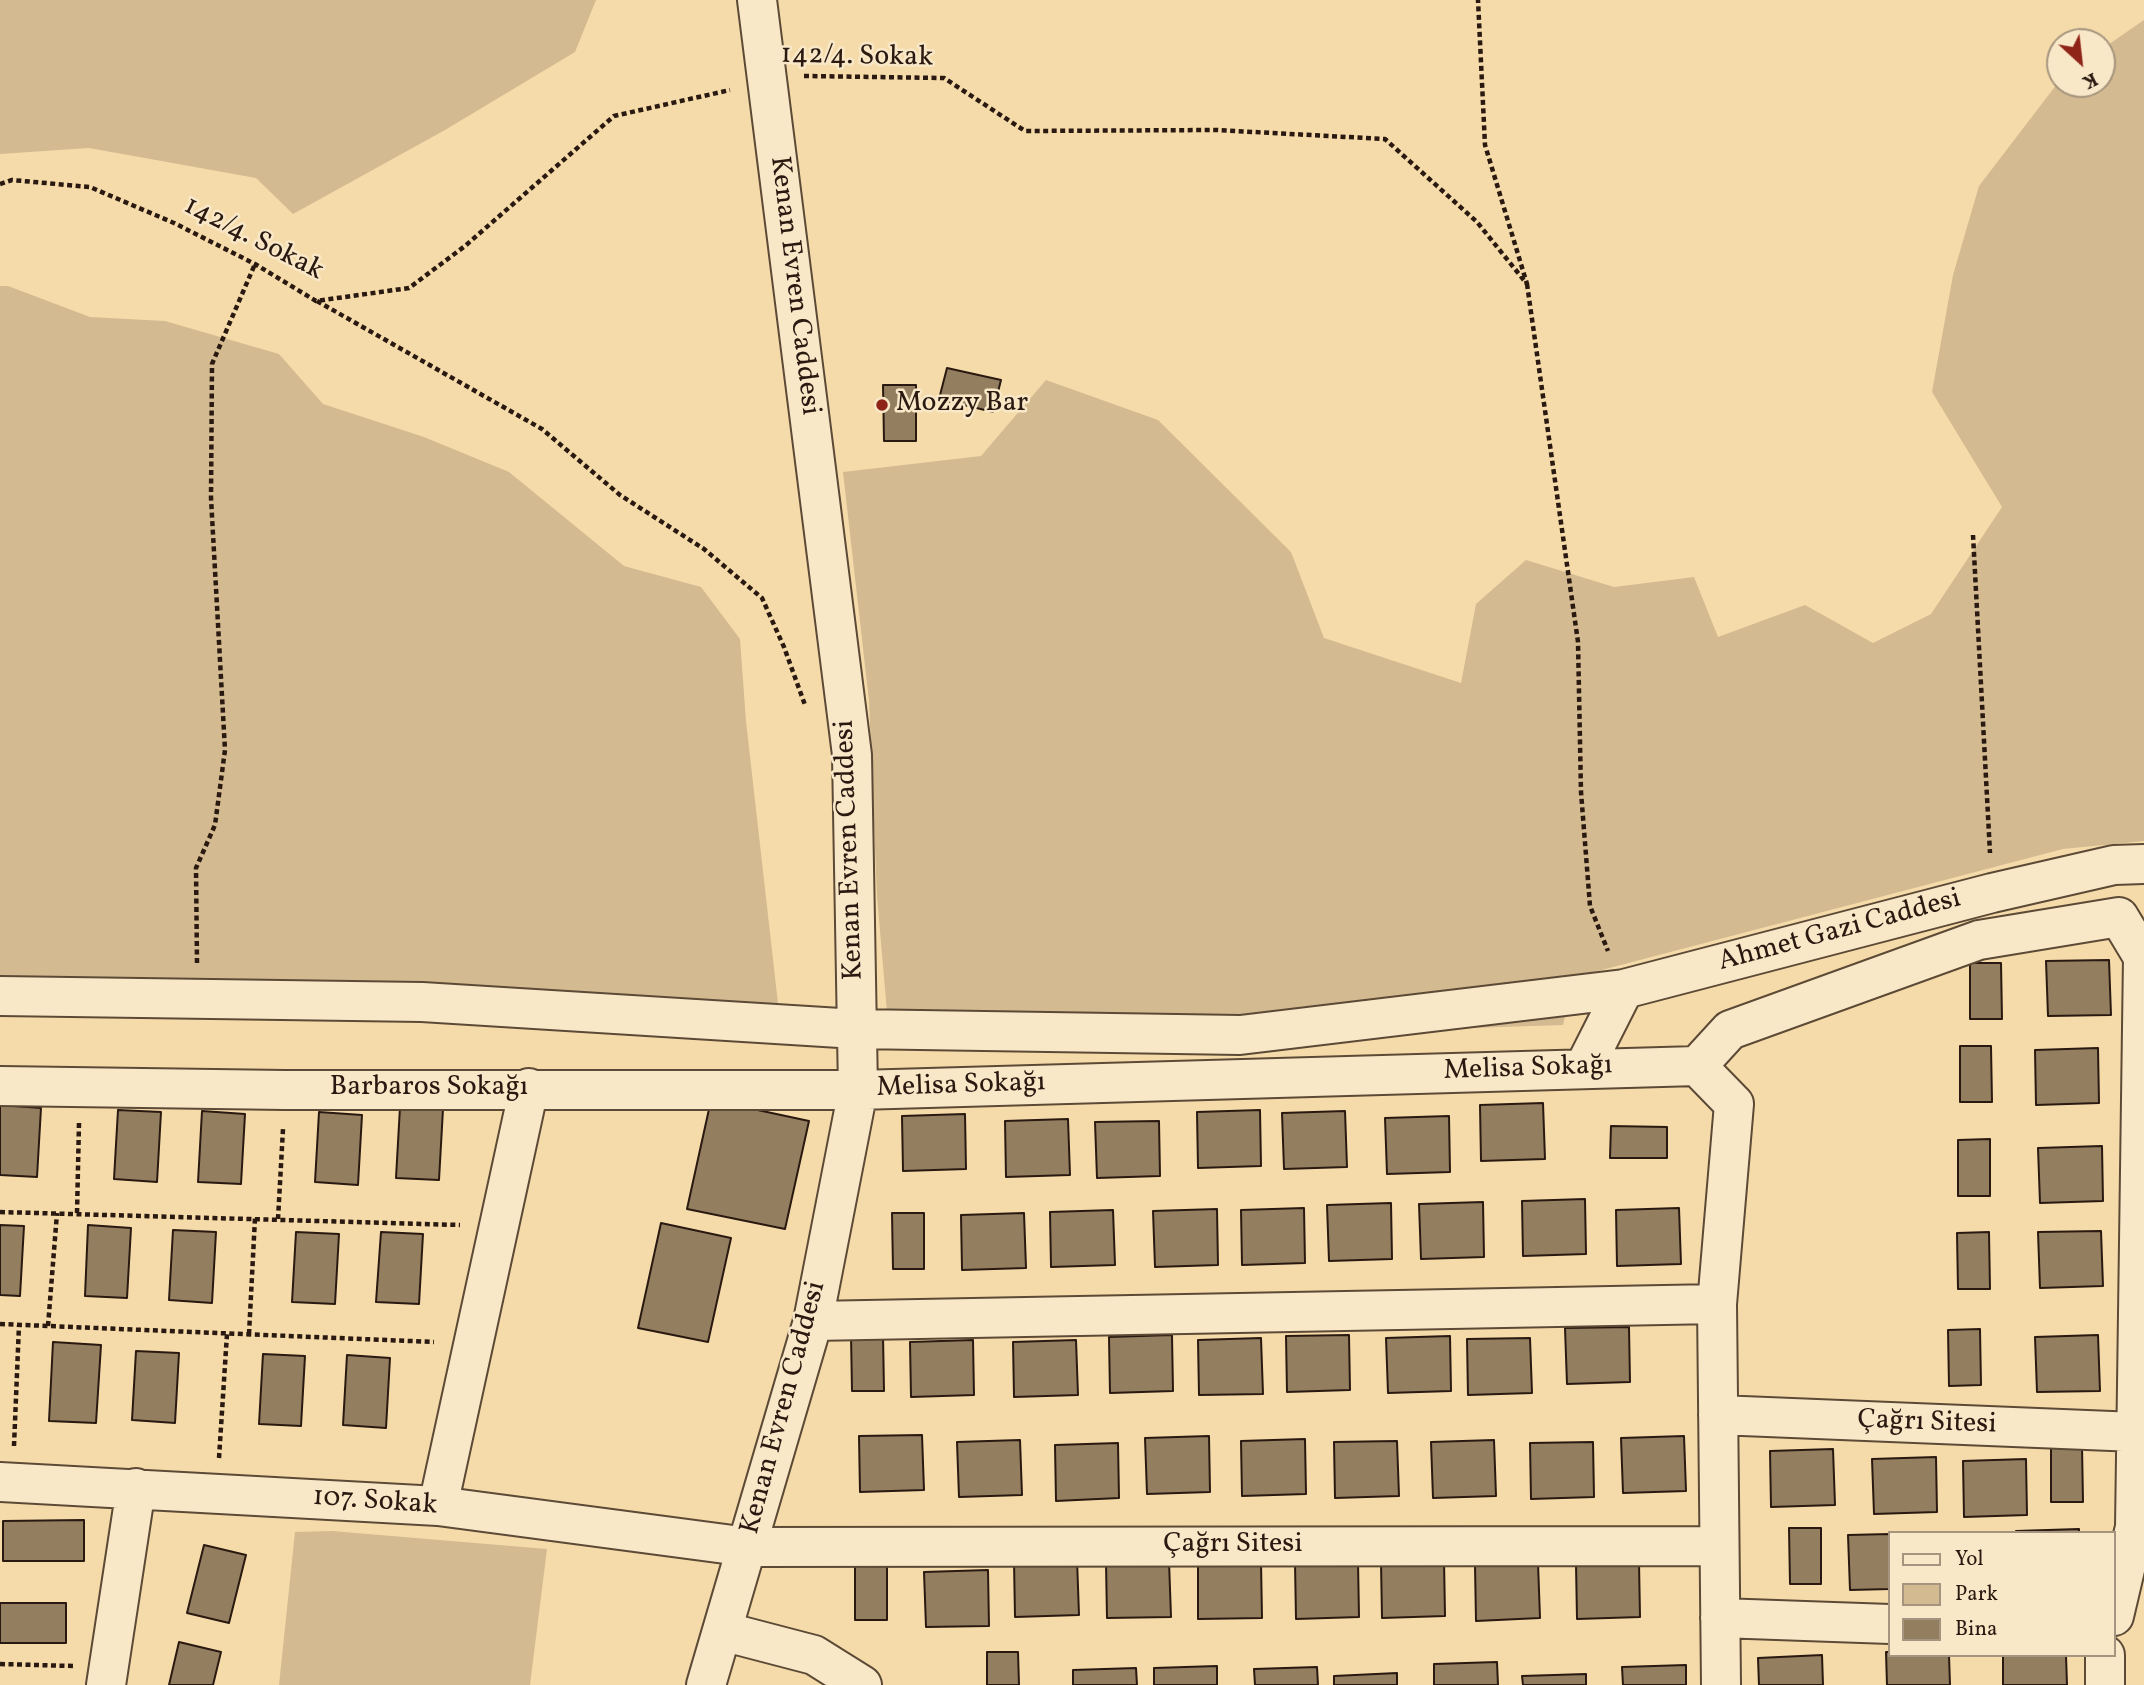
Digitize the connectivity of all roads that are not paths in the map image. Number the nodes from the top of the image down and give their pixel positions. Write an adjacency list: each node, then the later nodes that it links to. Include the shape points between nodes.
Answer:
1 (757, 0): 6 (street, Kenan Evren Caddesi, via 852,755)
2 (2144, 864): 4 (street, Ahmet Gazi Caddesi, via 2114,865 1992,893)
3 (2143, 957): 7 (street, via 2119,917 1979,940 1730,1030); 15 (street)
4 (1623, 989): 6 (street, Ahmet Gazi Caddesi, via 1240,1035); 8 (street)
5 (0, 996): 6 (street, Ahmet Gazi Caddesi, via 422,1002)
6 (856, 1029): 11 (street, Kenan Evren Caddesi)
7 (1697, 1066): 8 (street, Melisa Sokağı); 12 (street, via 1734,1104)
8 (1584, 1068): 11 (street, Melisa Sokağı)
9 (0, 1086): 10 (street, Barbaros Sokağı)
10 (528, 1088): 11 (street, Barbaros Sokağı); 18 (street)
11 (858, 1090): 13 (street, Kenan Evren Caddesi)
12 (1717, 1304): 13 (street); 14 (street)
13 (813, 1321): 21 (street, Kenan Evren Caddesi)
14 (1718, 1415): 15 (street, Çağrı Sitesi); 20 (street)
15 (2136, 1432): 19 (street)
16 (6, 1482): 17 (street, 107. Sokak)
17 (136, 1488): 18 (street, 107. Sokak); 27 (street)
18 (438, 1506): 21 (street, 107. Sokak)
19 (2139, 1527): 22 (street)
20 (1718, 1546): 21 (street, Çağrı Sitesi); 23 (street)
21 (748, 1547): 25 (street, Kenan Evren Caddesi)
22 (2116, 1609)
23 (1720, 1618): 24 (street); 30 (street)
24 (1888, 1624)
25 (722, 1631): 28 (street, Kenan Evren Caddesi); 29 (street, via 814,1655)
26 (2105, 1657): 31 (street)
27 (108, 1676)
28 (706, 1685)
29 (862, 1685)
30 (1721, 1685)
31 (2105, 1685)

